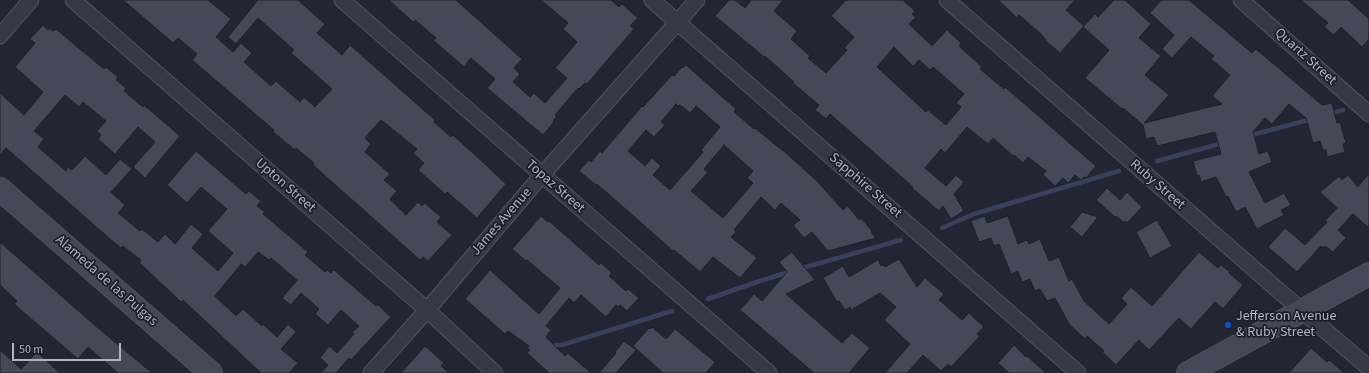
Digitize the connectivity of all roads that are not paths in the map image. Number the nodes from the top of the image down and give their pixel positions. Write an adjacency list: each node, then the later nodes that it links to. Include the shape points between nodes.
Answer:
1 (31, 0): 9 (street)
2 (73, 0): 14 (street, Upton Street)
3 (342, 0): 11 (street, Topaz Street)
4 (652, 0): 8 (street, Sapphire Street)
5 (697, 0): 8 (street, James Avenue)
6 (947, 0): 15 (street, Ruby Street)
7 (1241, 0): 10 (street, Quartz Street)
8 (678, 22): 11 (street, James Avenue); 21 (street, Sapphire Street)
9 (0, 36)
10 (1369, 114)
11 (542, 175): 14 (street, James Avenue); 20 (street, Topaz Street)
12 (0, 189): 17 (main road, Alameda de las Pulgas)
13 (1369, 274): 15 (main road)
14 (427, 310): 18 (street, James Avenue); 19 (street, Upton Street)
15 (1302, 310): 16 (street, Ruby Street); 22 (main road)
16 (1369, 368)
17 (211, 373)
18 (371, 373)
19 (495, 373)
20 (769, 373)
21 (1078, 373)
22 (1188, 373)

